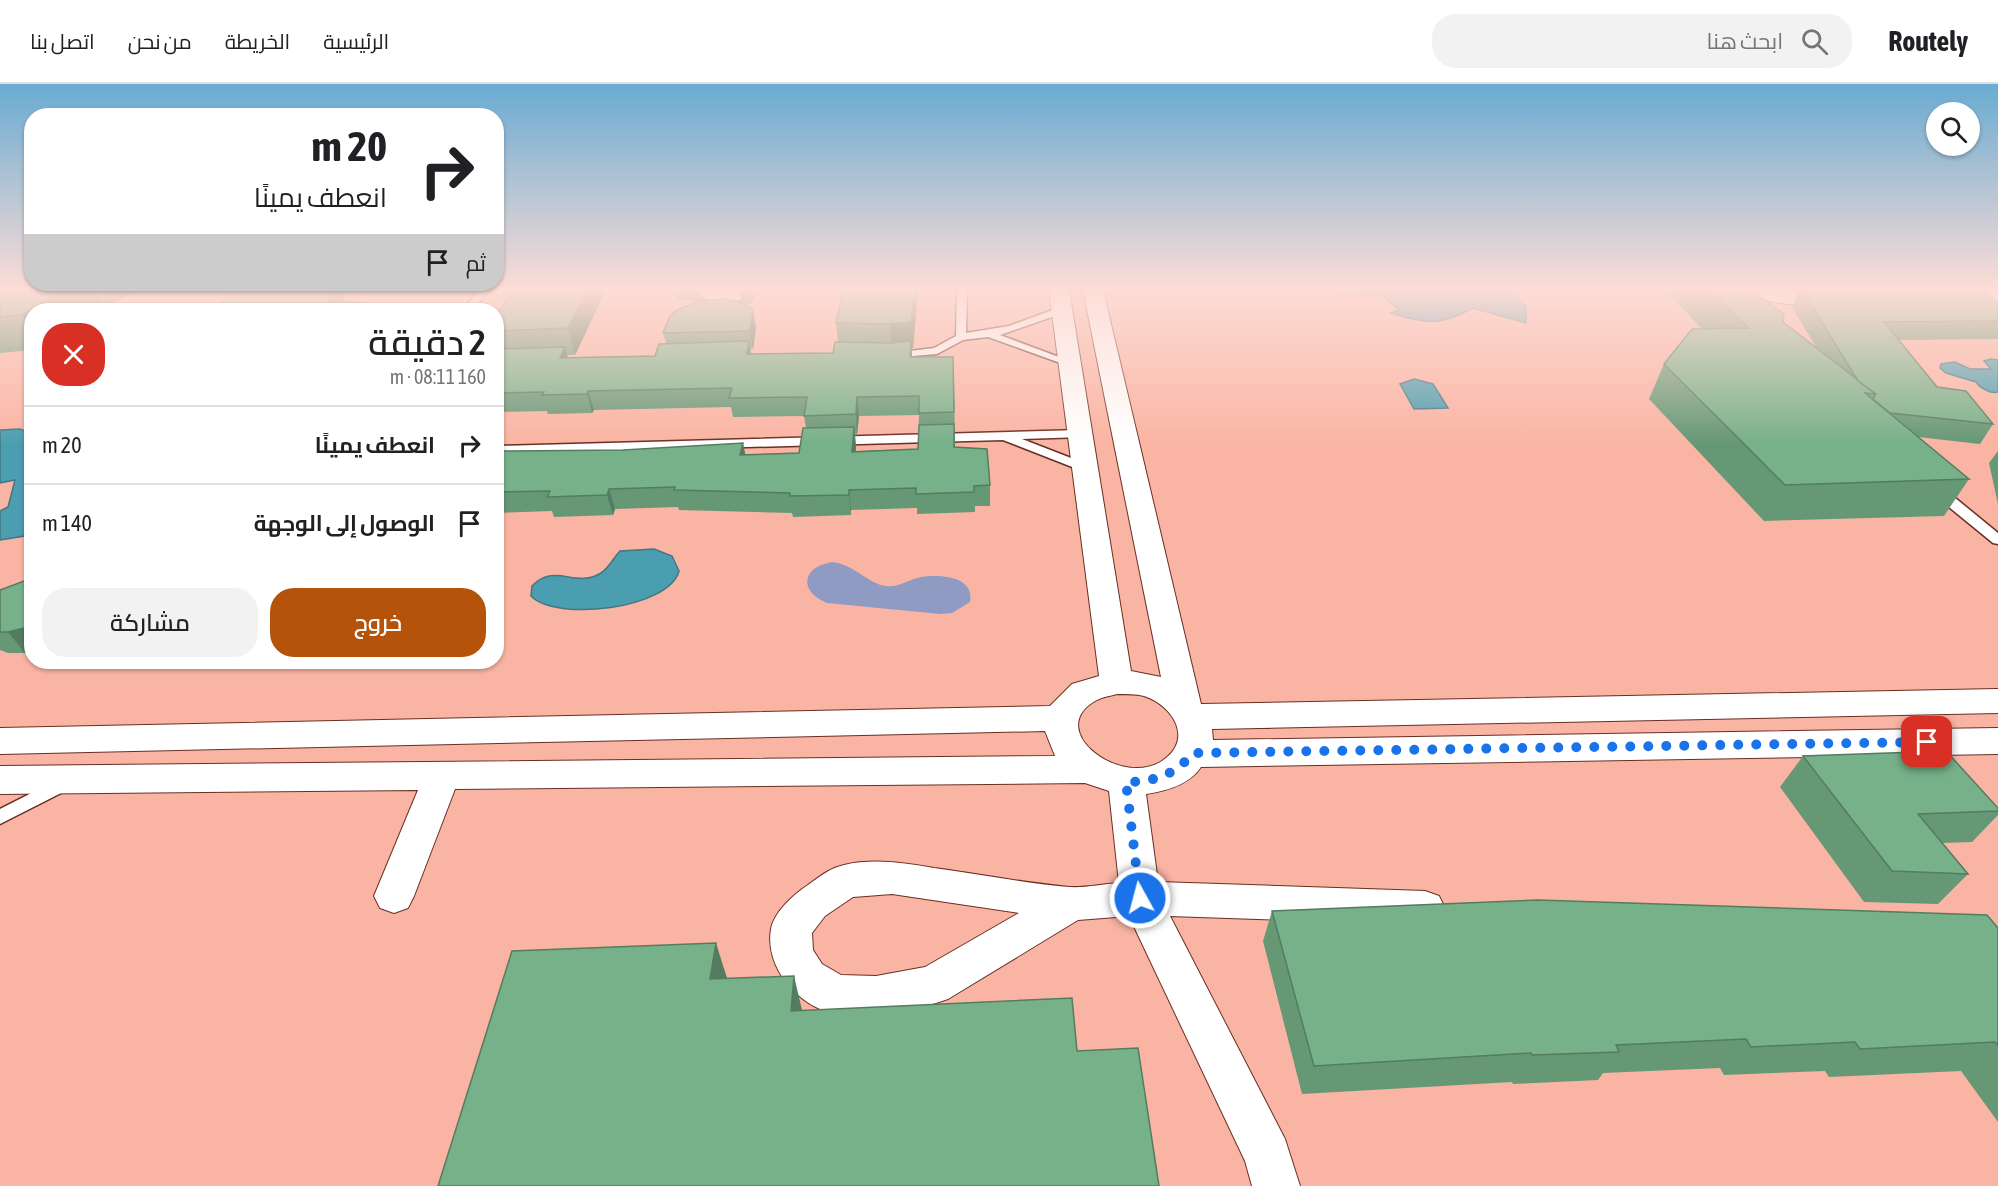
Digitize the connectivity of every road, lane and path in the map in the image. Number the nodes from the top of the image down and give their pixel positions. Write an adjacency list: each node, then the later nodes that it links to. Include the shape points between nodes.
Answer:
1 (954, 341): 5 (lane, via 937,351)
2 (1009, 341): 6 (lane)
3 (1067, 341): 6 (street)
4 (1104, 341): 15 (street)
5 (881, 356)
6 (1070, 363): 7 (street)
7 (1080, 434): 8 (lane); 10 (street)
8 (1002, 436): 9 (lane); 10 (lane)
9 (504, 450)
10 (1085, 468): 13 (street)
11 (1928, 482): 12 (lane)
12 (1998, 540)
13 (1116, 682): 15 (street, via 1153,687 1170,694); 16 (street, via 1101,684 1075,697)
14 (1998, 700): 15 (street)
15 (1187, 711): 19 (street, via 1196,735)
16 (1062, 718): 17 (street); 20 (street, via 1063,742)
17 (0, 741)
18 (1998, 741): 19 (street)
19 (1193, 753): 24 (street, via 1179,768 1159,778)
20 (1086, 769): 21 (street); 24 (street)
21 (442, 775): 22 (street); 26 (street)
22 (72, 779): 23 (street); 25 (lane)
23 (0, 780)
24 (1126, 782): 27 (street)
25 (0, 817)
26 (394, 896)
27 (1140, 898): 28 (street); 29 (street); 30 (street, via 1268,1156)
28 (1071, 904): 28 (street, via 892,878 845,881 811,904 791,928 792,955 807,977 835,993 876,996 933,985)
29 (1461, 909)
30 (1276, 1186)

